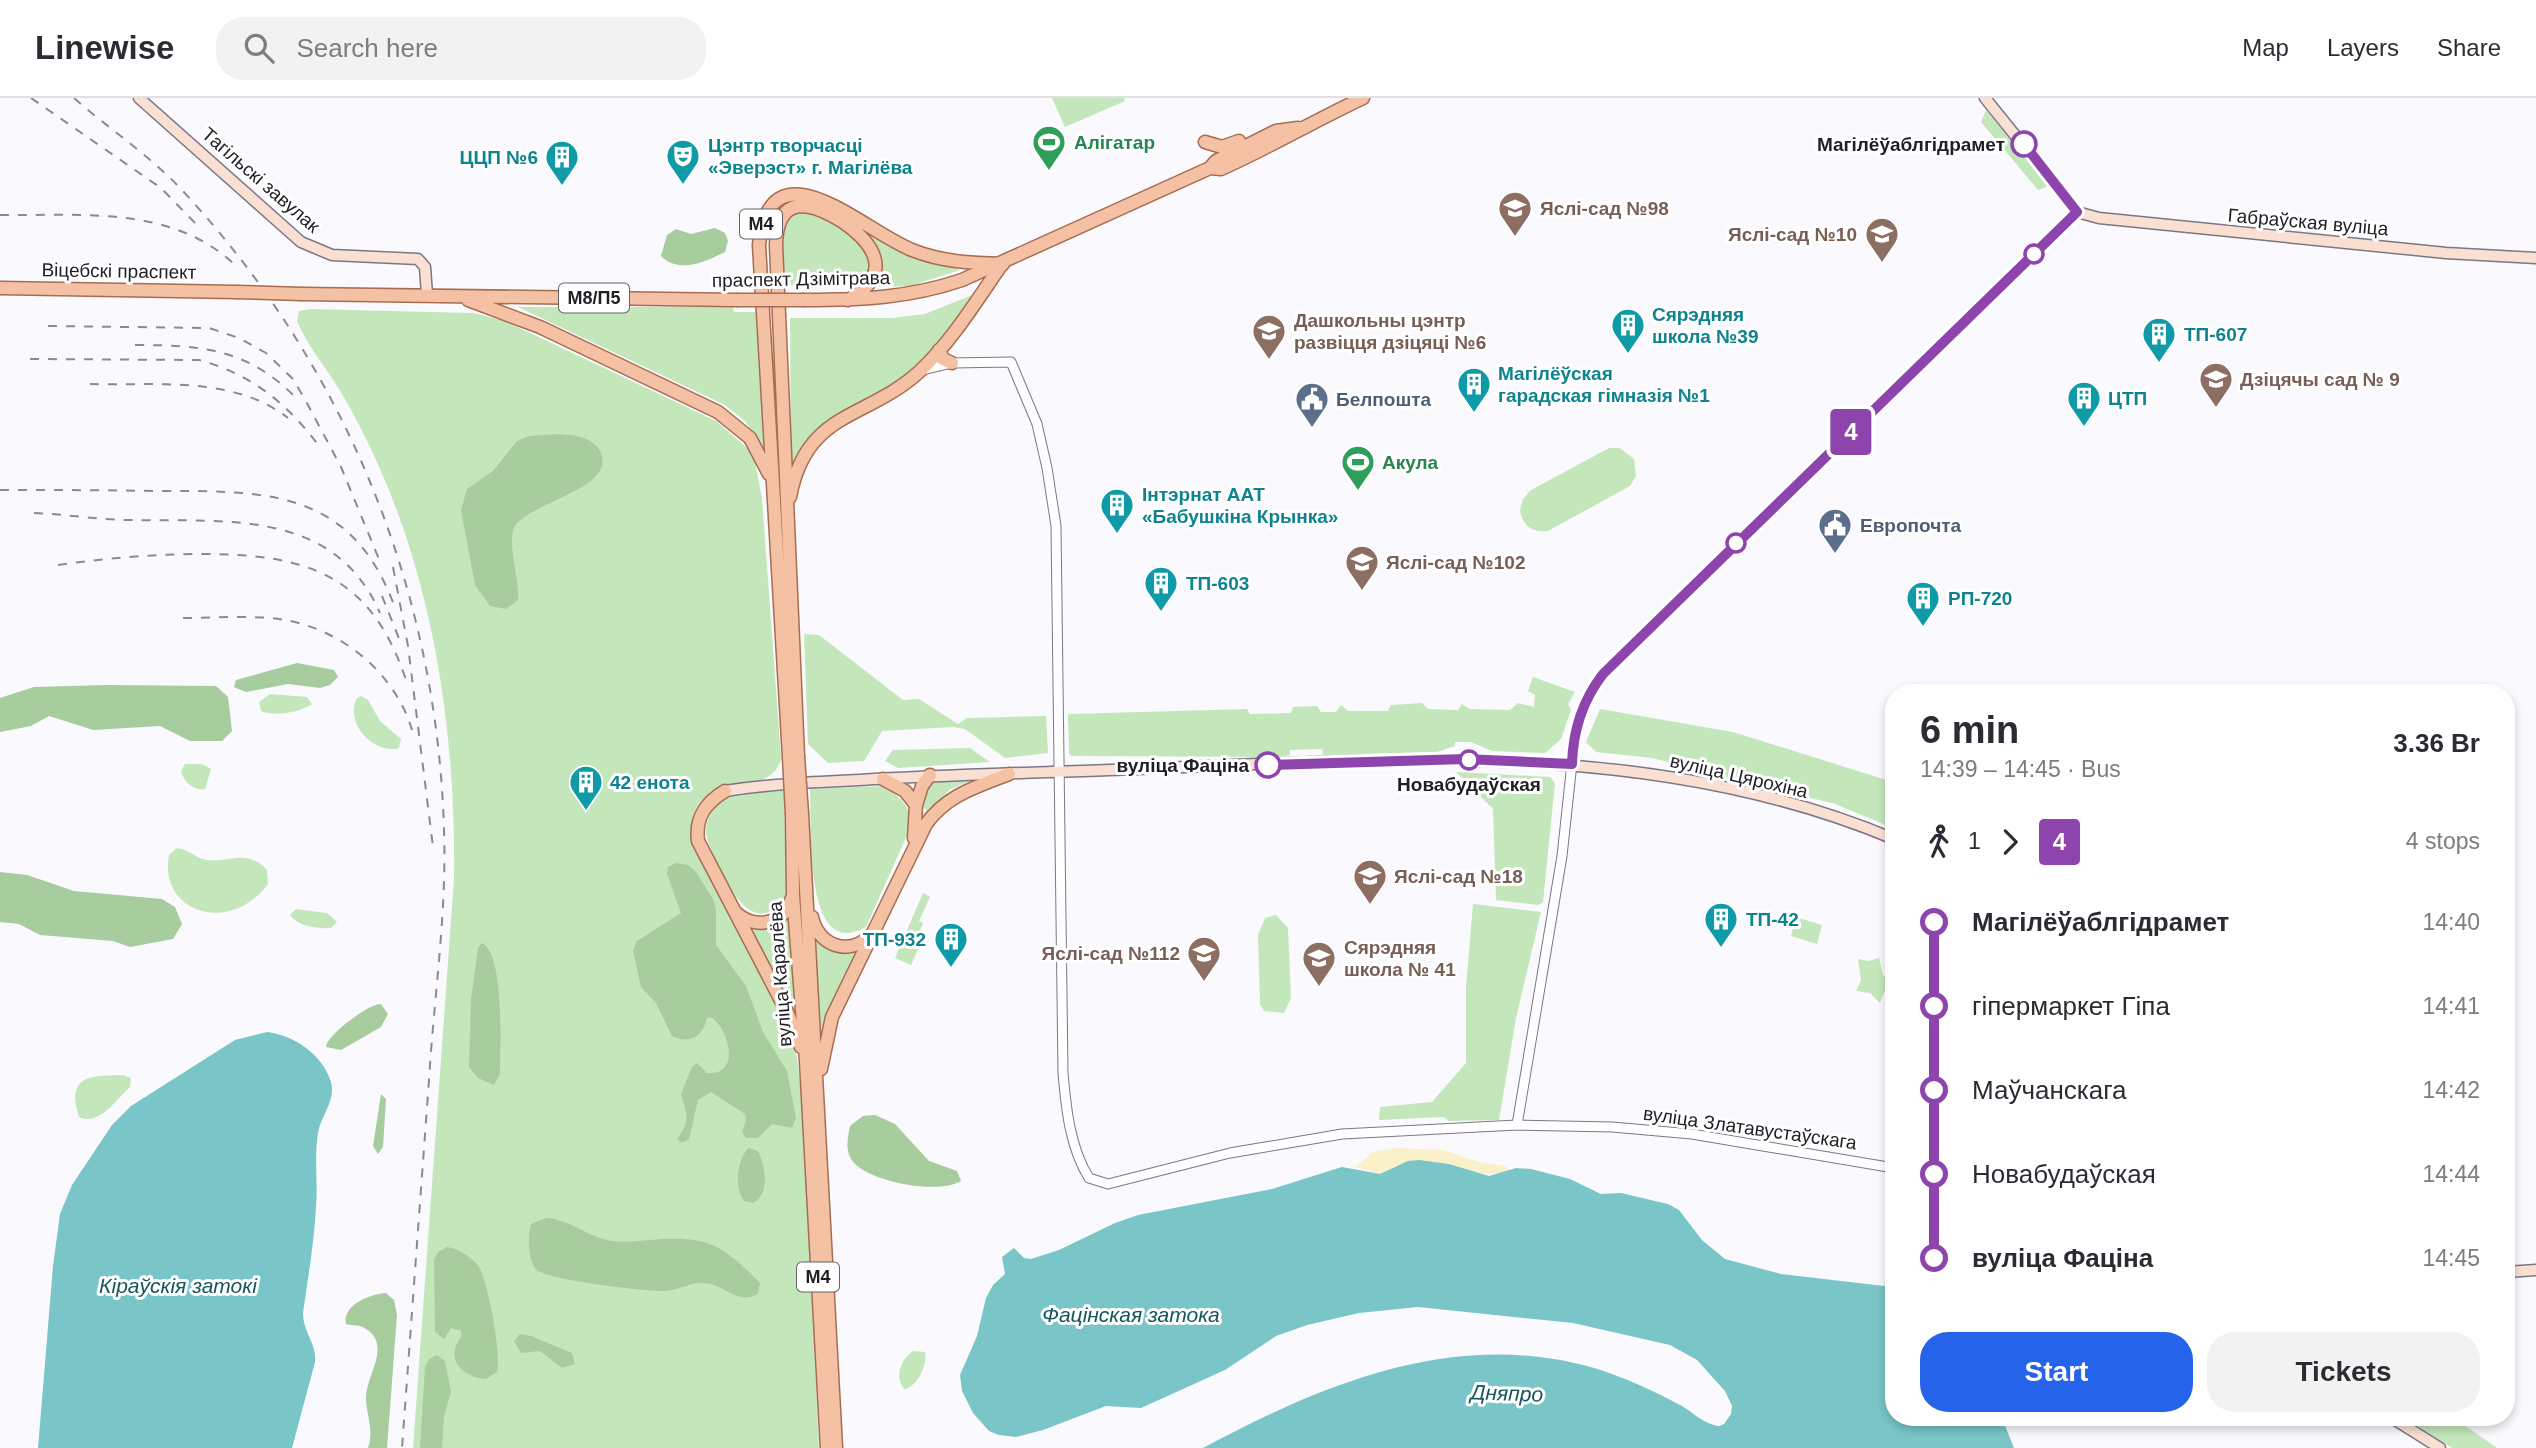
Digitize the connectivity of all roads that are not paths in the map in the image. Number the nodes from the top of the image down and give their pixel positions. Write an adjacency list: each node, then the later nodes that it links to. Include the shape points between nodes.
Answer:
1 (139, 98): 13 (main road, Тагільскі завулак, via 301,242 332,255 418,259 425,267)
2 (1363, 98): 4 (main road, праспект Дзімітрава / М8/П5)
3 (1986, 98): 8 (main road)
4 (1299, 128): 5 (main road); 7 (main road, праспект Дзімітрава / М8/П5, via 1284,140 1221,169)
5 (1276, 131): 6 (main road, via 1256,133 1222,147); 7 (main road)
6 (1205, 142)
7 (1210, 168): 10 (main road, праспект Дзімітрава / М8/П5)
8 (2077, 212): 9 (main road, Габраўская вуліца, via 2295,239); 24 (main road, via 1603,674 1577,722)
9 (2536, 258)
10 (1003, 264): 15 (main road, праспект Дзімітрава / М8/П5, via 929,292); 16 (main road, М4, via 953,262 926,255 825,201 786,195 769,207 762,222 759,245); 18 (main road)
11 (0, 288): 12 (main road, Віцебскі праспект / М8/П5)
12 (237, 292): 13 (main road, праспект Дзімітрава / М8/П5, bridge)
13 (427, 295): 14 (main road, праспект Дзімітрава / М8/П5)
14 (451, 295): 15 (main road, праспект Дзімітрава / М8/П5, bridge); 21 (main road, via 506,312 718,412 758,449)
15 (848, 300): 17 (main road, М4, via 871,283 876,265 873,251 856,232 825,211 802,205 787,211 776,233)
16 (765, 347): 17 (main road); 21 (main road, М4)
17 (781, 347): 22 (main road, М4)
18 (939, 350): 19 (main road, via 943,359); 20 (main road)
19 (953, 363): 20 (street); 25 (street, via 1011,362 1037,424 1056,526)
20 (919, 372): 22 (main road, via 827,428 812,443 793,482)
21 (775, 496): 23 (main road, вуліца Каралёва / М4)
22 (787, 515): 23 (main road, вуліца Каралёва / М4)
23 (793, 756): 33 (main road, вуліца Каралёва / М4, bridge)
24 (1572, 764): 25 (main road, via 1465,759); 31 (main road, вуліца Цярохіна, via 1718,785); 38 (street, via 1562,856)
25 (1058, 772): 26 (main road); 38 (street, via 1060,1012 1066,1109 1089,1178 1108,1184 1230,1153 1342,1134)
26 (1009, 774): 27 (main road); 32 (main road, via 958,793 938,807)
27 (930, 775): 28 (main road); 30 (main road)
28 (883, 779): 29 (main road); 30 (main road, via 905,791)
29 (725, 791): 34 (main road, via 705,806 696,831)
30 (916, 805): 32 (main road)
31 (1885, 836)
32 (914, 844): 35 (main road)
33 (800, 893): 34 (main road, via 774,921 750,922); 35 (main road, via 814,927 835,946 853,947); 36 (main road, вуліца Каралёва / М4); 37 (main road, вуліца Каралёва / М4)
34 (731, 908): 36 (main road, via 788,1014)
35 (876, 929): 37 (main road, via 832,1017)
36 (806, 1061): 43 (main road, вуліца Каралёва / М4)
37 (817, 1086): 44 (main road, вуліца Каралёва / М4)
38 (1517, 1125): 39 (street, вуліца Златавустаўскага, via 1692,1134)
39 (1885, 1166)
40 (2536, 1270): 41 (main road)
41 (2515, 1271)
42 (2405, 1426): 45 (main road)
43 (827, 1448)
44 (836, 1448)
45 (2440, 1448)

